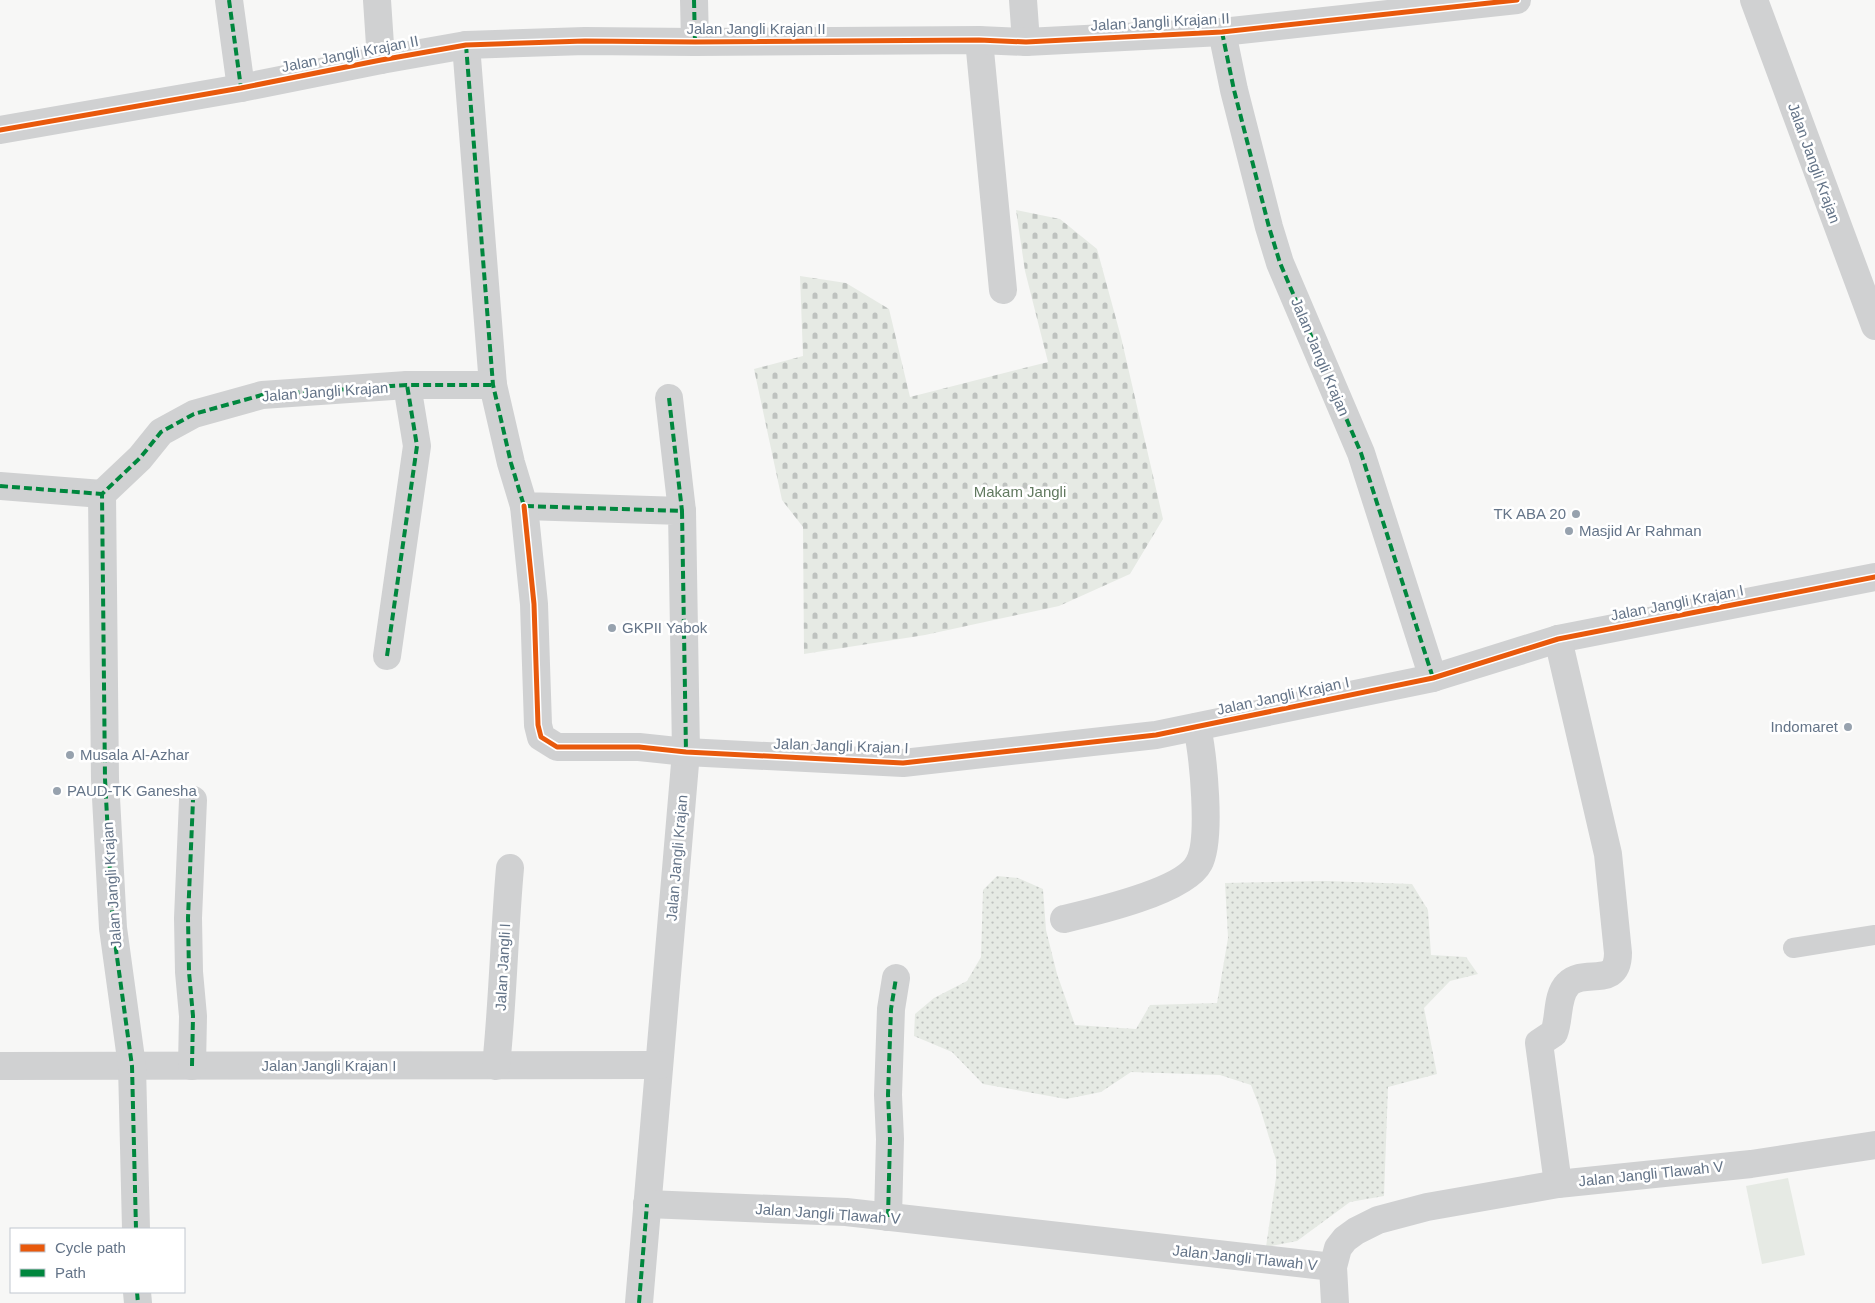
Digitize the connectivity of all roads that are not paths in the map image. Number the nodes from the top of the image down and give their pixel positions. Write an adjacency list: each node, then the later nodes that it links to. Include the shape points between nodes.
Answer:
1 (229, 0): 13 (street)
2 (377, 0): 12 (street, Jalan Jangli Krajan II)
3 (694, 0): 9 (street)
4 (1023, 0): 10 (street)
5 (1517, 0): 7 (street, Jalan Jangli Krajan II)
6 (1754, 0): 16 (street, Jalan Jangli Krajan)
7 (1222, 32): 10 (street, Jalan Jangli Krajan II); 27 (street, Jalan Jangli Krajan, via 1280,263 1361,453)
8 (979, 40): 9 (street, Jalan Jangli Krajan II); 10 (street, Jalan Jangli Krajan II); 15 (street)
9 (695, 42): 11 (street, Jalan Jangli Krajan II)
10 (1026, 42)
11 (466, 45): 12 (street, Jalan Jangli Krajan II); 18 (street)
12 (381, 60): 13 (street, Jalan Jangli Krajan II)
13 (241, 88): 14 (street, Jalan Jangli Krajan II)
14 (0, 130)
15 (1003, 290)
16 (1875, 326)
17 (407, 385): 18 (street, Jalan Jangli Krajan); 21 (street, Jalan Jangli Krajan, via 262,395 194,414 161,432 140,458); 26 (street, via 417,446)
18 (493, 385): 22 (street)
19 (669, 398): 23 (street, Jalan Jangli Krajan)
20 (0, 486): 21 (street)
21 (102, 494): 38 (street, Jalan Jangli Krajan, via 106,779 113,928)
22 (524, 506): 23 (street); 29 (street, Jalan Jangli Krajan I, via 534,604 541,737 557,747 639,747)
23 (682, 511): 29 (street, Jalan Jangli Krajan)
24 (1875, 577): 25 (street, Jalan Jangli Krajan I)
25 (1558, 639): 27 (street, Jalan Jangli Krajan I); 42 (street, via 1608,854 1618,964 1613,971 1599,977 1578,978 1566,985 1554,1033 1539,1043)
26 (387, 656)
27 (1433, 678): 28 (street, Jalan Jangli Krajan I)
28 (1197, 727): 29 (street, Jalan Jangli Krajan I, via 1156,735 903,763); 32 (street, via 1202,752 1206,841 1199,864 1178,883 1121,905)
29 (686, 752): 36 (street, Jalan Jangli Krajan)
30 (194, 800): 39 (street, via 188,918)
31 (510, 868): 40 (street, Jalan Jangli I)
32 (1064, 919)
33 (1875, 935): 34 (lane)
34 (1793, 948)
35 (896, 978): 44 (street, via 891,1009 888,1095)
36 (659, 1065): 40 (street, Jalan Jangli Krajan I); 43 (street, Jalan Jangli Krajan)
37 (0, 1066): 38 (street, Jalan Jangli Krajan I)
38 (132, 1066): 39 (street, Jalan Jangli Krajan I); 45 (street, Jalan Jangli Krajan)
39 (192, 1066): 40 (street, Jalan Jangli Krajan I)
40 (496, 1066)
41 (1875, 1145): 42 (street, Jalan Jangli Tlawah V, via 1751,1164)
42 (1558, 1184): 46 (street, Jalan Jangli Tlawah V, via 1427,1207 1378,1220 1345,1239 1338,1248)
43 (647, 1204): 44 (street, Jalan Jangli Tlawah V, via 846,1212); 47 (street, Jalan Jangli Krajan)
44 (888, 1217): 46 (street, Jalan Jangli Tlawah V)
45 (136, 1228)
46 (1333, 1268): 48 (street)
47 (639, 1303)
48 (1335, 1303)

